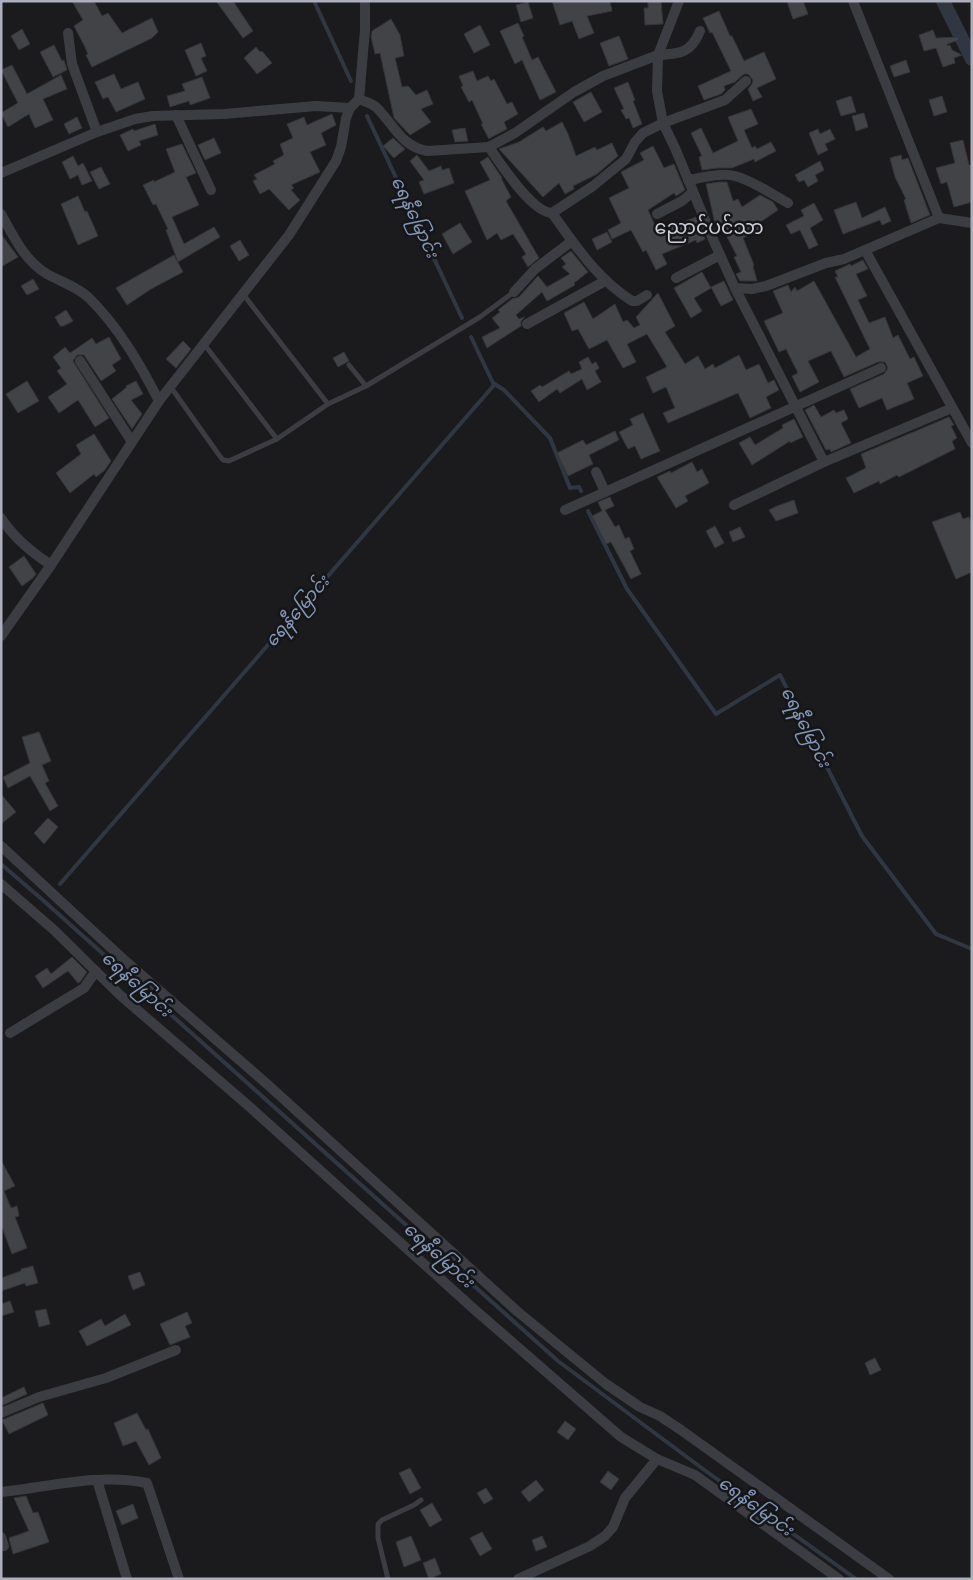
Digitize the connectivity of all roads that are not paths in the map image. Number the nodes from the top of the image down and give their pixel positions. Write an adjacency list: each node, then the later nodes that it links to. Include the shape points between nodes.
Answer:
1 (365, 1): 8 (street)
2 (680, 1): 6 (street)
3 (853, 1): 22 (street)
4 (700, 31): 6 (street, via 696,41 679,54)
5 (68, 34): 12 (street, via 72,64)
6 (658, 55): 11 (street, via 657,91); 13 (street, via 603,76)
7 (746, 81): 11 (street, via 725,100)
8 (359, 99): 9 (street); 13 (street, via 376,108 398,135 417,149)
9 (350, 108): 10 (street, via 316,106); 31 (street, via 336,161 289,235)
10 (176, 115): 12 (street, via 135,119); 16 (street)
11 (663, 123): 15 (street); 19 (street, via 643,133 626,159 593,186)
12 (97, 132): 14 (street)
13 (489, 147): 19 (street, via 523,193 541,210)
14 (1, 173)
15 (688, 180): 17 (street); 18 (street, via 734,176)
16 (211, 190)
17 (693, 192): 21 (street); 26 (street)
18 (788, 203)
19 (552, 213): 24 (street)
20 (1, 214): 40 (street, via 25,256 47,274 86,296 102,313 142,368)
21 (657, 214)
22 (939, 218): 23 (street); 25 (street)
23 (972, 223)
24 (572, 241): 28 (street); 30 (street, via 536,269)
25 (865, 250): 29 (street, via 766,286); 43 (street)
26 (720, 255): 27 (street); 29 (street)
27 (676, 278)
28 (605, 281): 32 (street, via 632,301); 33 (street)
29 (735, 288): 42 (street)
30 (514, 292): 39 (lane, via 480,317)
31 (242, 294): 34 (street); 41 (lane)
32 (647, 295)
33 (527, 324)
34 (204, 343): 38 (street); 44 (lane)
35 (80, 361): 45 (street)
36 (350, 365): 39 (lane)
37 (881, 368): 42 (street)
38 (170, 386): 40 (street); 44 (lane, via 223,460 230,461)
39 (366, 386): 41 (lane)
40 (158, 401): 45 (street)
41 (328, 404): 44 (lane)
42 (795, 407): 47 (street); 49 (street)
43 (952, 408): 46 (street); 47 (street)
44 (276, 438)
45 (132, 442): 53 (street)
46 (972, 443)
47 (824, 462): 50 (street)
48 (596, 472): 49 (street)
49 (605, 492): 51 (street)
50 (734, 505)
51 (565, 510)
52 (1, 518): 53 (street, via 27,548)
53 (50, 565): 54 (street)
54 (1, 636)
55 (1, 846): 70 (street, via 122,958 289,1103 571,1357 640,1407 681,1430)
56 (1, 884): 57 (street)
57 (96, 971): 58 (street, via 84,988); 61 (street, via 475,1310 621,1437)
58 (10, 1033)
59 (176, 1350): 60 (street, via 106,1378 38,1397)
60 (1, 1413)
61 (656, 1459): 68 (street, via 625,1498 613,1527 605,1536); 69 (street, via 695,1475)
62 (97, 1480): 63 (street); 65 (street); 66 (street, via 147,1483)
63 (1, 1492)
64 (421, 1500): 67 (lane, via 378,1524 378,1538)
65 (127, 1579)
66 (179, 1579)
67 (388, 1579)
68 (518, 1579)
69 (839, 1579)
70 (888, 1579)

